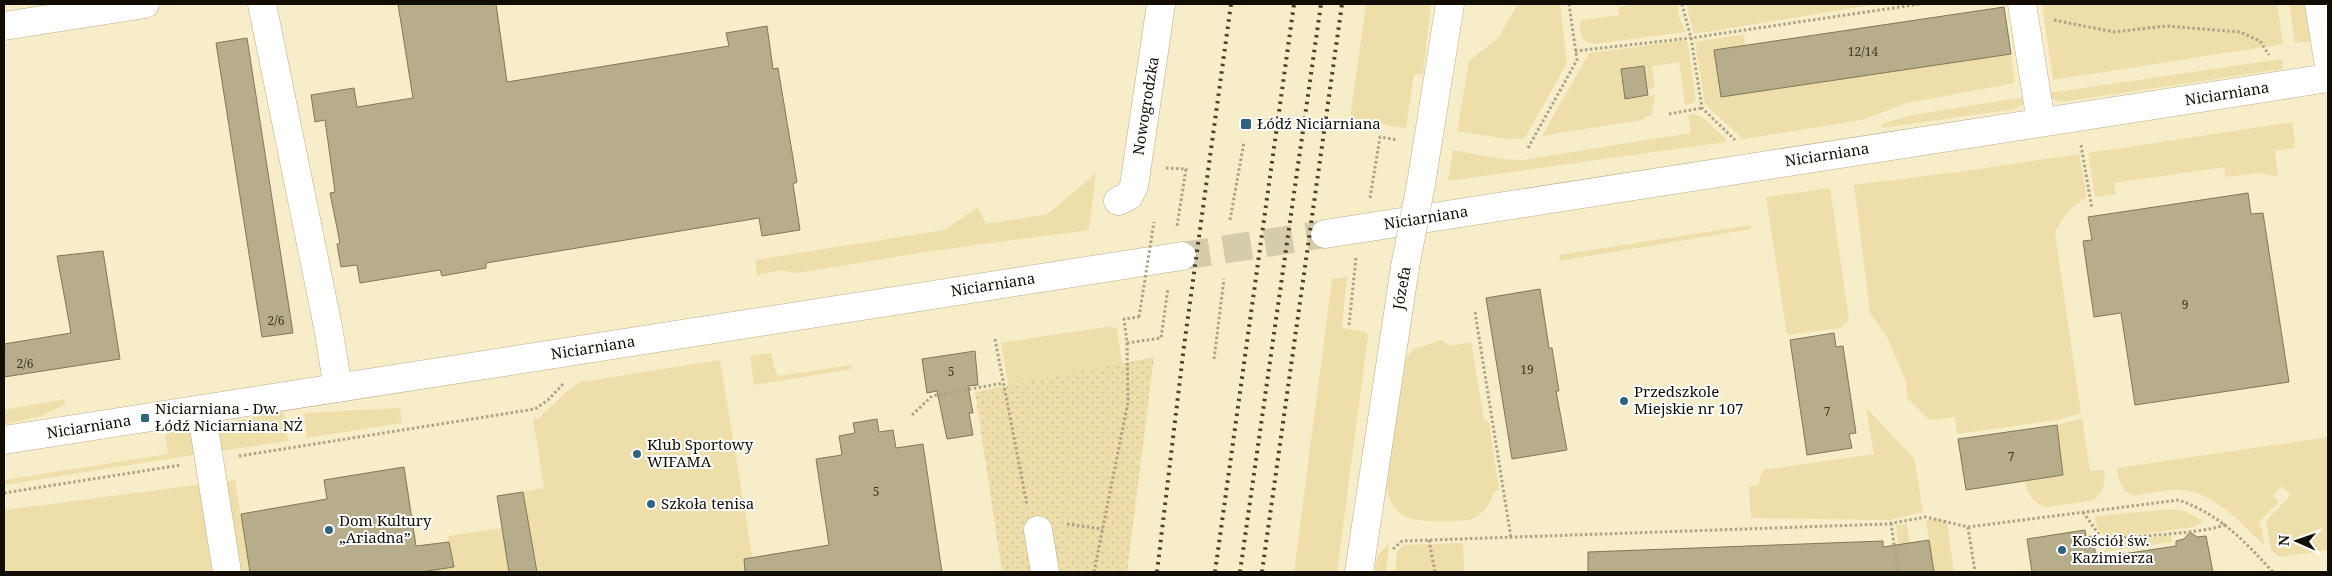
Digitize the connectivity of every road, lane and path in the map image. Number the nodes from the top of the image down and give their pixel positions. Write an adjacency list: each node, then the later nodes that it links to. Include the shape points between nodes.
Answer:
1 (145, 4): 11 (street)
2 (262, 4): 44 (street)
3 (1161, 4): 26 (street, Nowogrodzka, via 1134,186 1129,196)
4 (1450, 4): 63 (street, Józefa, bridge, via 1405,267)
5 (1569, 4): 13 (path)
6 (1682, 4): 12 (path)
7 (1920, 4): 12 (path)
8 (2022, 4): 19 (street)
9 (2319, 4): 15 (street)
10 (2046, 18): 14 (path, via 2114,32 2166,26 2240,32 2260,41)
11 (4, 26)
12 (1691, 38): 13 (path); 17 (path)
13 (1576, 51): 24 (path, via 1577,60)
14 (2269, 55)
15 (2328, 60)
16 (2328, 78): 19 (street, Niciarniana)
17 (1702, 108): 18 (path); 22 (path)
18 (1670, 114)
19 (2041, 122): 32 (street, Niciarniana)
20 (1244, 142): 29 (path)
21 (2081, 143): 28 (path)
22 (1741, 146)
23 (1378, 147): 27 (path)
24 (1528, 148)
25 (1162, 168): 31 (path, via 1186,169)
26 (1118, 201)
27 (1370, 202)
28 (2092, 209)
29 (1230, 220)
30 (1154, 222): 40 (path, bridge, via 1139,317 1124,319)
31 (1176, 230)
32 (1325, 234)
33 (1182, 256): 44 (street, Niciarniana)
34 (1356, 258): 38 (path)
35 (1224, 279): 41 (path)
36 (1168, 287): 40 (path, via 1161,338)
37 (1475, 312): 57 (path)
38 (1349, 325)
39 (995, 338): 43 (path)
40 (1127, 344): 62 (path, via 1126,423)
41 (1214, 359)
42 (566, 382): 48 (path, via 535,408)
43 (1003, 383): 47 (path, via 932,396); 56 (path, via 1025,502 1035,517)
44 (338, 388): 45 (street, Niciarniana)
45 (201, 409): 49 (street, Niciarniana); 50 (street)
46 (454, 415): 48 (path)
47 (912, 415)
48 (455, 421): 50 (path)
49 (4, 440)
50 (210, 461): 51 (path); 60 (street)
51 (4, 493)
52 (2083, 512): 54 (path, via 2180,500 2202,508); 54 (path, via 2102,539); 55 (path)
53 (1891, 523): 55 (path, via 1926,517); 57 (path); 65 (path)
54 (2226, 524): 67 (path)
55 (1968, 527): 66 (path)
56 (1038, 530): 61 (street)
57 (1511, 538): 58 (path)
58 (1429, 540): 59 (path); 64 (path)
59 (1402, 541)
60 (227, 572)
61 (1046, 572)
62 (1094, 572)
63 (1359, 572)
64 (1435, 572)
65 (1898, 572)
66 (1975, 572)
67 (2273, 572)

